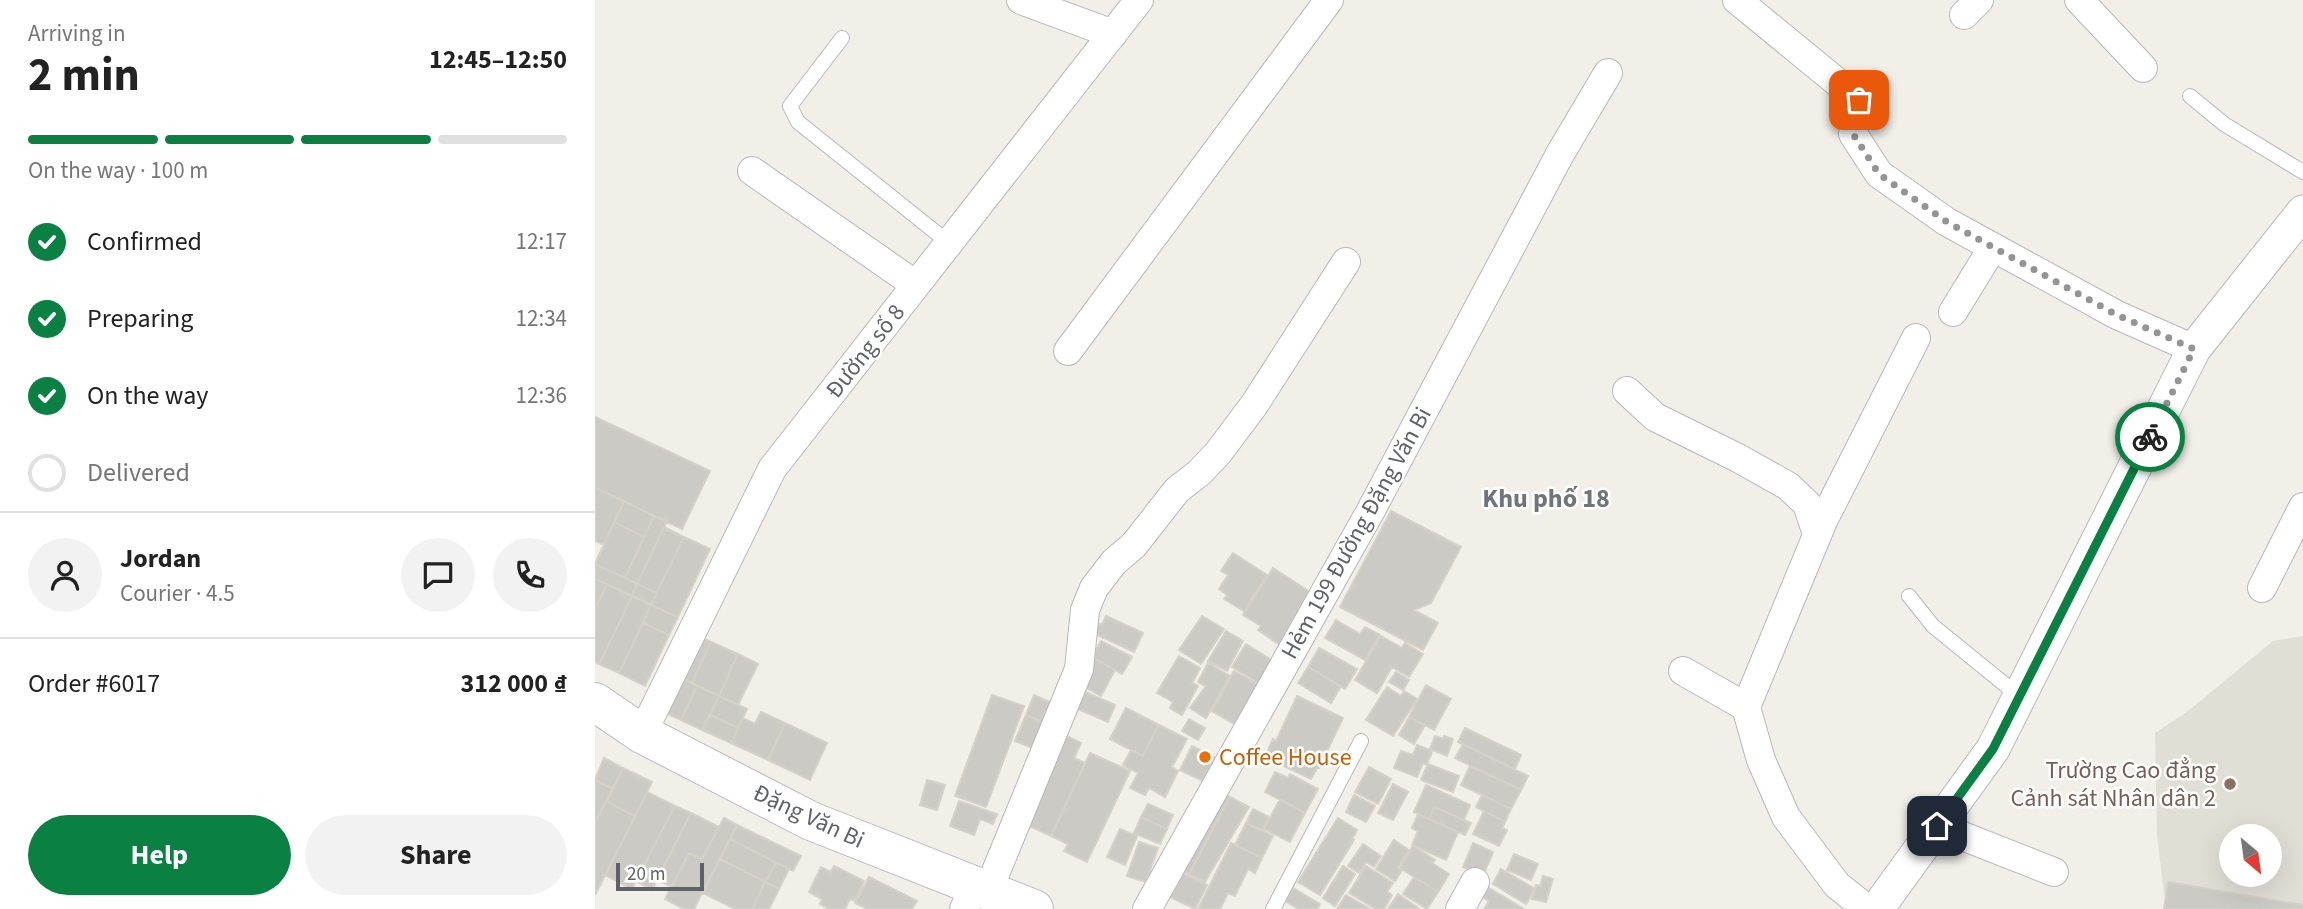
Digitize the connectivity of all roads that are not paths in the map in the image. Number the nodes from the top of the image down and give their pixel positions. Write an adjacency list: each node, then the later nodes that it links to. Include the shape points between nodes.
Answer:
1 (1021, 0): 6 (street)
2 (1139, 0): 6 (street, Đường số 8)
3 (1329, 0): 21 (street)
4 (1737, 0): 15 (street, via 1859,100 1853,134 1879,174 1947,222)
5 (2079, 0): 8 (street)
6 (1113, 34): 14 (street, Đường số 8)
7 (842, 38): 14 (lane, via 790,106 798,122)
8 (2143, 68)
9 (1608, 73): 38 (street, Hẻm 199 Đường Đặng Văn Bi, via 1370,512)
10 (2190, 96): 12 (lane, via 2224,124)
11 (752, 171): 17 (street)
12 (2303, 172)
13 (2297, 231): 20 (street)
14 (949, 243): 17 (street, Đường số 8)
15 (1993, 247): 18 (street); 20 (street, via 2117,315)
16 (1346, 262): 36 (street, via 1232,434 1199,473 1177,490 1094,588 1085,610 1079,669)
17 (916, 285): 31 (street, Đường số 8, via 772,469)
18 (1953, 312)
19 (1916, 338): 24 (street)
20 (2194, 349): 28 (street)
21 (1068, 351)
22 (1627, 391): 24 (street, via 1655,417 1788,486 1807,504)
23 (2303, 508): 25 (street)
24 (1817, 534): 30 (street)
25 (2262, 588)
26 (1909, 596): 28 (lane, via 1933,626)
27 (1683, 671): 30 (street)
28 (2020, 696): 33 (street, via 1993,749)
29 (595, 702): 31 (main road, Đặng Văn Bi)
30 (1746, 707): 41 (street, via 1761,760 1786,817 1837,885)
31 (642, 734): 36 (main road, Đặng Văn Bi, via 811,821)
32 (1361, 741): 39 (lane)
33 (1937, 826): 34 (street); 42 (street)
34 (2054, 872)
35 (1475, 882): 40 (street)
36 (976, 895): 37 (main road, Đặng Văn Bi)
37 (1034, 909)
38 (1147, 909)
39 (1273, 909)
40 (1460, 909)
41 (1867, 909)
42 (1877, 909)

